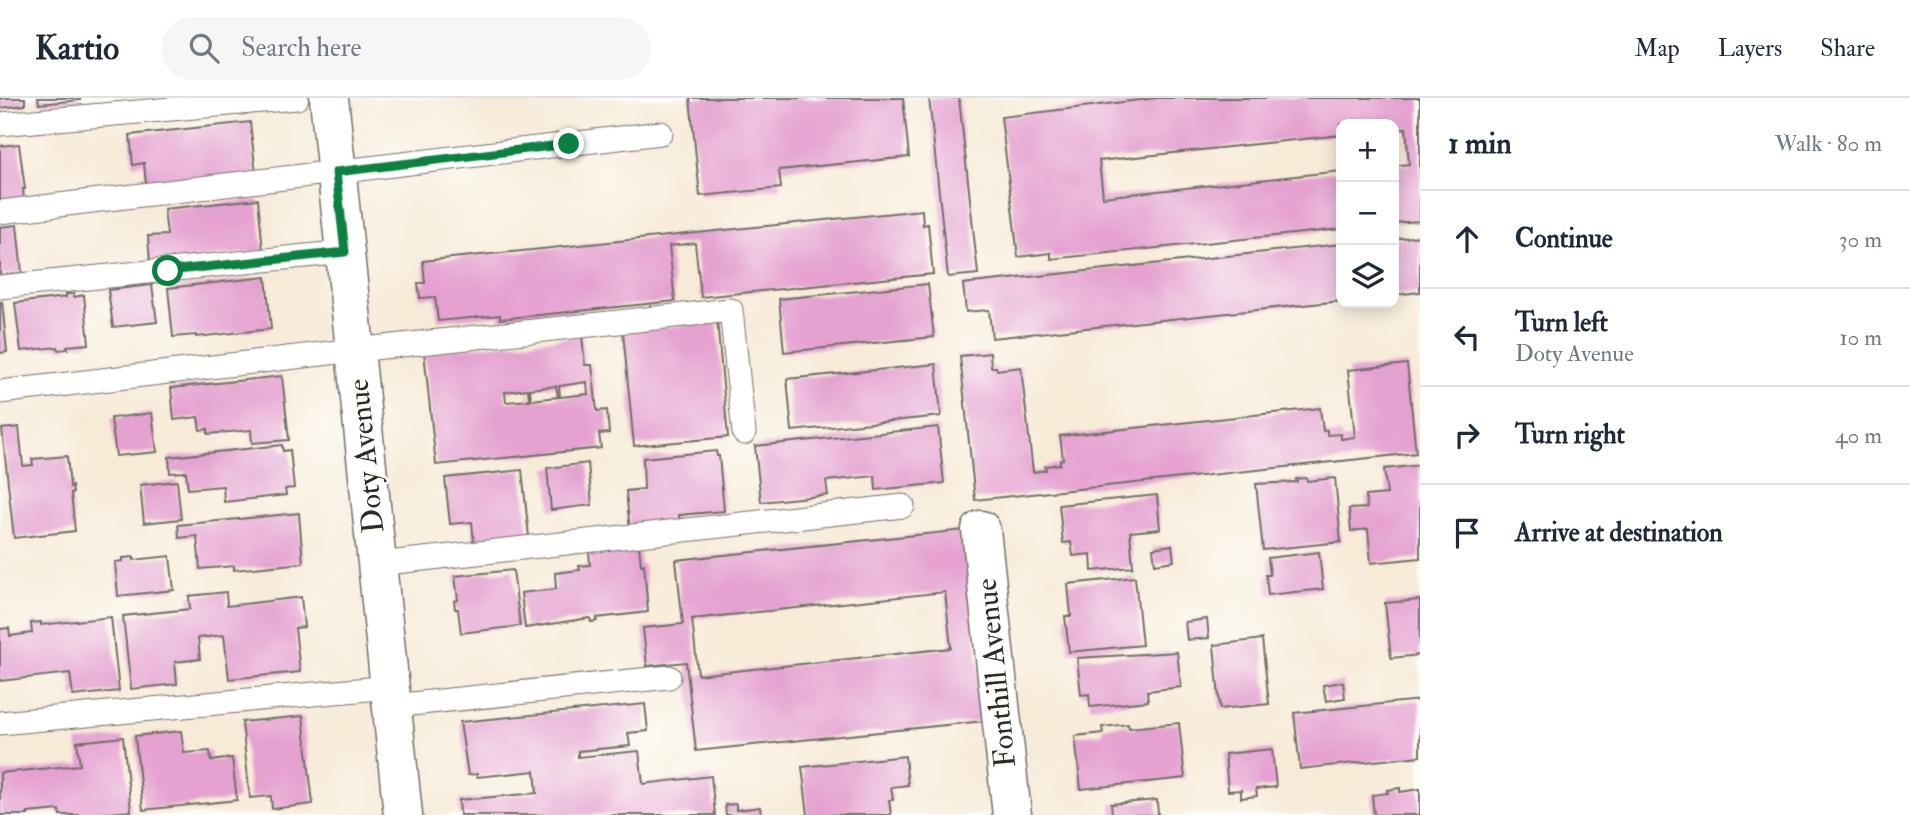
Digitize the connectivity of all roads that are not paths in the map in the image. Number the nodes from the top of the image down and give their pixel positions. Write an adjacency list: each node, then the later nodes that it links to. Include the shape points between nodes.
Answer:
1 (297, 98): 3 (lane)
2 (328, 98): 5 (street, Doty Avenue)
3 (0, 124)
4 (661, 133): 5 (lane)
5 (336, 172): 6 (lane); 7 (street, Doty Avenue)
6 (0, 212)
7 (345, 252): 8 (lane); 9 (street, Doty Avenue)
8 (0, 287)
9 (355, 350): 10 (lane); 11 (lane, via 731,310); 14 (street, Doty Avenue)
10 (0, 392)
11 (744, 433)
12 (903, 506): 14 (lane)
13 (981, 530): 19 (street, Fonthill Avenue)
14 (377, 564): 16 (street, Doty Avenue)
15 (670, 677): 16 (lane)
16 (391, 696): 17 (lane); 18 (street, Doty Avenue)
17 (0, 723)
18 (403, 815)
19 (1012, 815)

